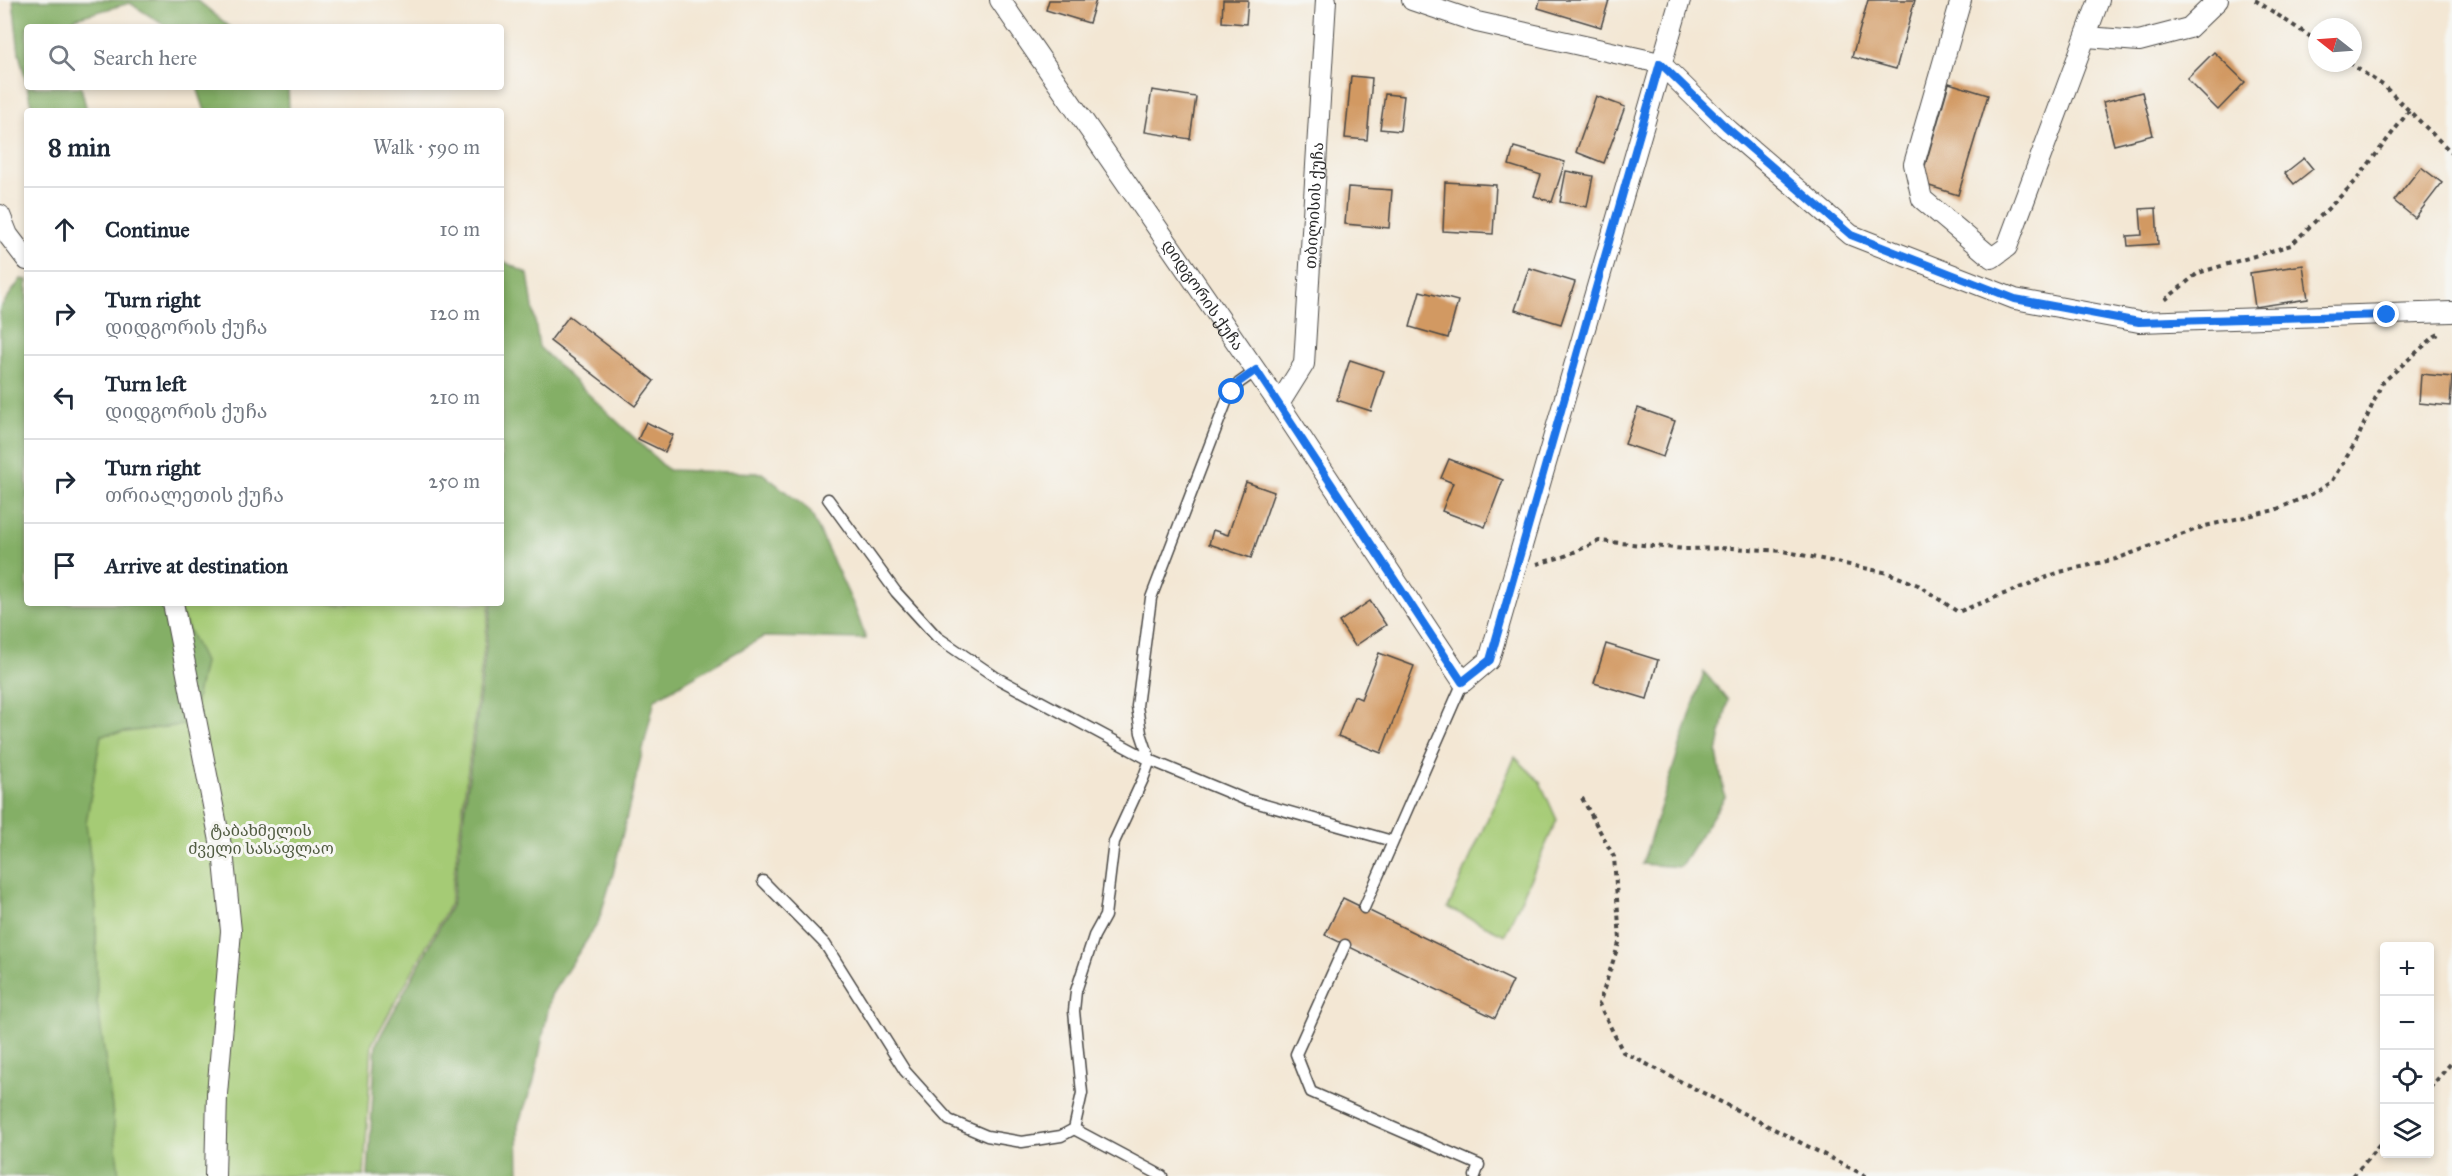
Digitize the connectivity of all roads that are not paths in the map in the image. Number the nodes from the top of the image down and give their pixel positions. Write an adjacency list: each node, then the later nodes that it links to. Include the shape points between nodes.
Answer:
1 (1000, 0): 15 (street, დიდგორის ქუჩა)
2 (1326, 0): 16 (street, თბილისის ქუჩა, via 1304,364)
3 (1412, 0): 9 (street, via 1477,22)
4 (1680, 0): 9 (street)
5 (1961, 0): 12 (street, via 1914,164 1922,199)
6 (2098, 0): 8 (street)
7 (2218, 0): 8 (street, via 2189,28 2139,41)
8 (2087, 36): 12 (street, via 2007,247)
9 (1660, 63): 13 (street, via 1725,126 1851,235); 19 (street, via 1490,660)
10 (0, 215): 11 (street, via 8,235)
11 (24, 256)
12 (1992, 258): 13 (street)
13 (1986, 288): 14 (street, via 2015,299 2139,322)
14 (2452, 312)
15 (1256, 370): 16 (street, დიდგორის ქუჩა); 20 (lane, via 1239,382 1227,400 1151,598 1137,706)
16 (1279, 404): 19 (street, დიდგორის ქუჩა)
17 (828, 499): 20 (lane, via 896,592 937,637 997,678)
18 (174, 606): 26 (street, via 224,861 231,931 217,1094)
19 (1462, 682): 21 (lane)
20 (1150, 760): 21 (lane, via 1244,799); 25 (lane, via 1114,842 1105,916 1094,936 1076,991 1074,1011 1082,1093)
21 (1392, 841): 23 (lane)
22 (763, 881): 25 (lane, via 825,944 905,1071 949,1120 987,1136 1022,1142 1062,1136)
23 (1364, 908)
24 (1346, 945): 28 (lane, via 1296,1053 1311,1092 1479,1165)
25 (1074, 1129): 27 (lane)
26 (215, 1176)
27 (1162, 1176)
28 (1475, 1176)

